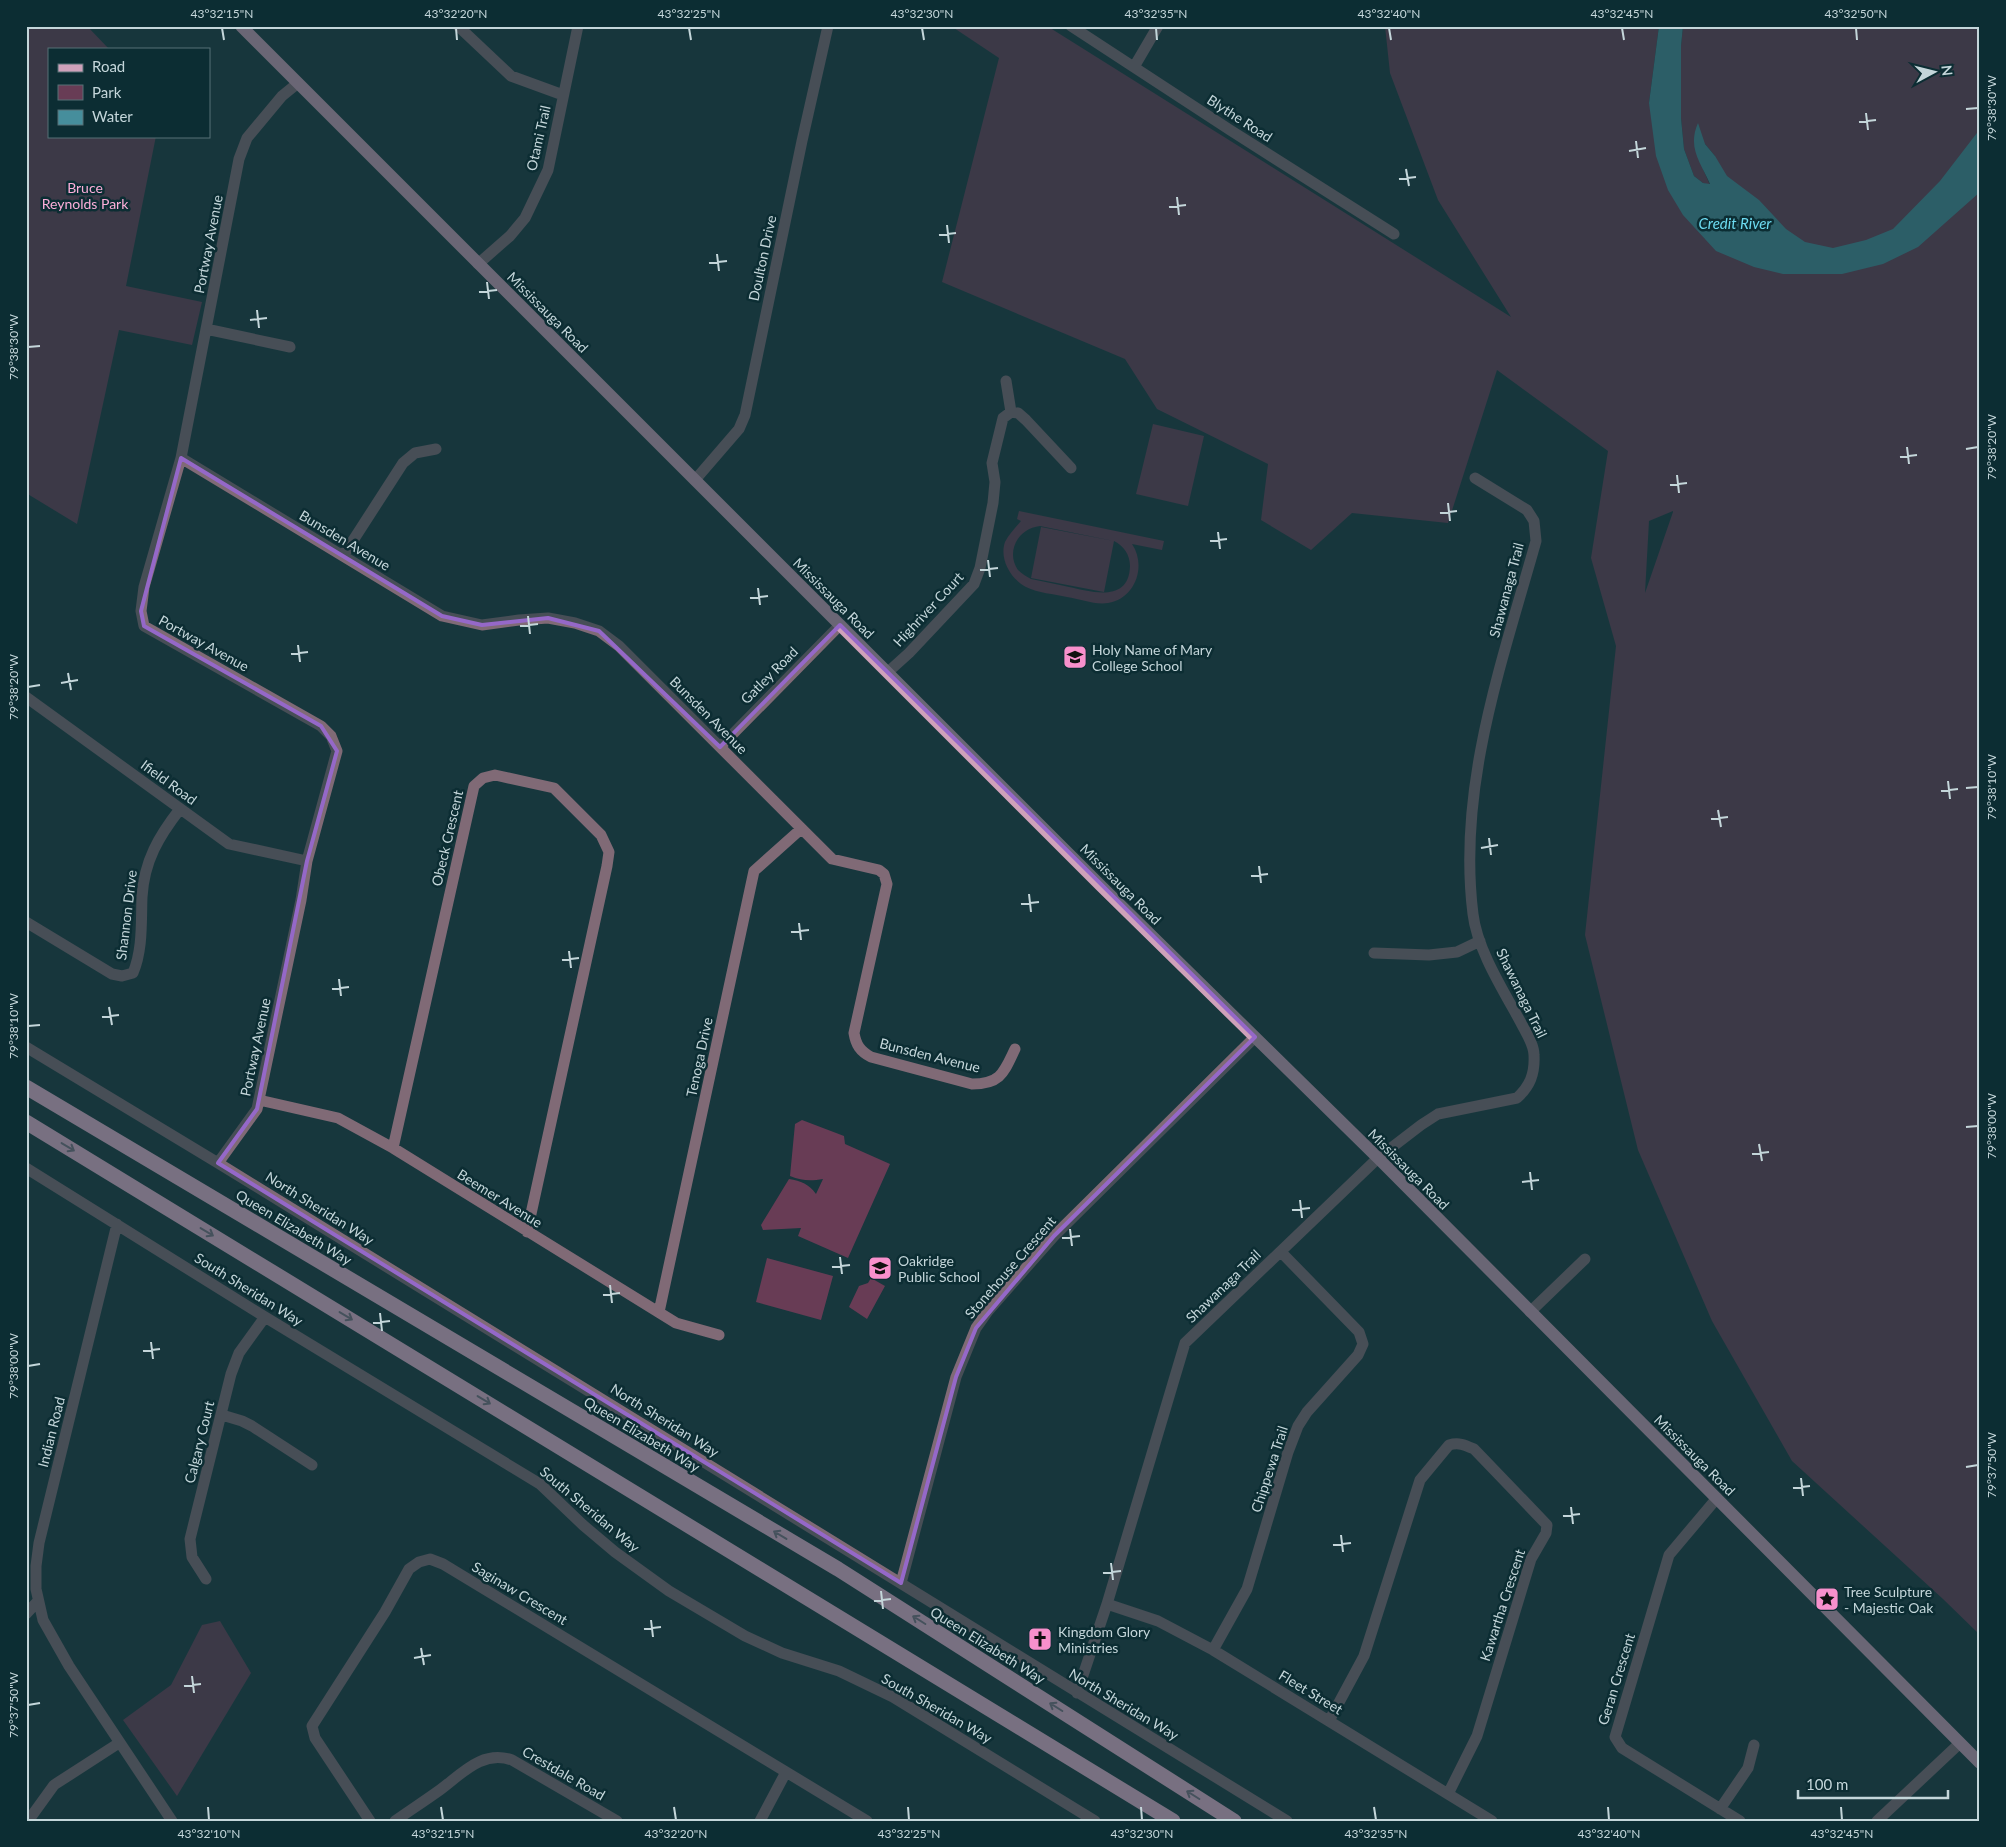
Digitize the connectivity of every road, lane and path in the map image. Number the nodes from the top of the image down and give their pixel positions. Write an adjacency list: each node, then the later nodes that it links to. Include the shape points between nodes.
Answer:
1 (241, 26): 8 (main road, Mississauga Road)
2 (458, 26): 9 (street, via 511,76)
3 (578, 26): 9 (street, Otami Trail)
4 (828, 26): 20 (street, Doulton Drive, via 745,415 739,429)
5 (1071, 26): 7 (street, Blythe Road)
6 (1158, 26): 7 (street)
7 (1134, 67): 10 (street, Blythe Road)
8 (298, 84): 11 (main road, Mississauga Road); 12 (street, Portway Avenue, via 282,96 247,138)
9 (563, 94): 11 (street, Otami Trail, via 548,170 525,218)
10 (1394, 234)
11 (478, 264): 20 (main road, Mississauga Road)
12 (206, 329): 13 (street); 17 (street, Portway Avenue)
13 (290, 347)
14 (1006, 381): 15 (street)
15 (1010, 412): 18 (street, via 1018,413 1026,420); 23 (street, Highriver Court, via 1004,418 992,463 995,482 993,503 974,584)
16 (436, 449): 21 (street, via 416,453 403,463)
17 (181, 458): 21 (street, Bunsden Avenue); 28 (street, Portway Avenue, via 144,587 141,611 144,626 322,726 331,736 337,751)
18 (1071, 468)
19 (1475, 478): 30 (street, Shawanaga Trail, via 1526,510 1534,521 1536,541 1486,723 1478,766 1469,838 1469,866 1473,917)
20 (695, 480): 22 (main road, Mississauga Road)
21 (343, 556): 25 (street, Bunsden Avenue, via 442,616 482,625 548,618 599,631 619,646)
22 (840, 625): 23 (main road, Mississauga Road); 25 (street, Gatley Road)
23 (888, 672): 32 (main road, Mississauga Road)
24 (26, 697): 26 (street, Ifield Road)
25 (720, 747): 27 (street, Bunsden Avenue)
26 (180, 808): 28 (street, Ifield Road, via 229,844); 29 (street, Shannon Drive, via 162,833 146,871 138,962 133,974 112,974)
27 (801, 829): 34 (street, Bunsden Avenue, via 832,858 880,870 887,884 854,1033 861,1052 972,1084 984,1084 1002,1074); 46 (street, Tenoga Drive, via 754,871)
28 (307, 862): 36 (street, Portway Avenue)
29 (26, 922)
30 (1480, 941): 31 (street, via 1457,952 1429,955); 39 (street, Shawanaga Trail, via 1530,1041 1534,1054 1533,1078 1517,1098 1438,1114)
31 (1374, 953)
32 (1255, 1037): 39 (main road, Mississauga Road); 54 (street, Stonehouse Crescent, via 1054,1236 976,1328 956,1377)
33 (26, 1047): 40 (street, North Sheridan Way)
34 (1015, 1049)
35 (26, 1087): 77 (highway, Queen Elizabeth Way, one-way to 35, via 838,1569)
36 (259, 1100): 38 (street, Beemer Avenue, via 338,1118); 40 (street, Portway Avenue, via 257,1109)
37 (26, 1122): 76 (highway, one-way to 76)
38 (393, 1148): 43 (street, Beemer Avenue); 43 (street, Obeck Crescent, via 474,786 483,778 495,775 554,788 601,835 609,852)
39 (1378, 1158): 44 (street, Shawanaga Trail); 47 (main road, Mississauga Road)
40 (218, 1163): 54 (street, North Sheridan Way)
41 (26, 1168): 42 (street, South Sheridan Way)
42 (117, 1224): 48 (street, South Sheridan Way); 55 (street, Indian Road, via 39,1543 36,1566)
43 (527, 1232): 46 (street, Beemer Avenue)
44 (1281, 1252): 56 (street, Shawanaga Trail, via 1185,1343); 58 (street, Chippewa Trail, via 1359,1332 1363,1344 1358,1355 1298,1426 1247,1589)
45 (1585, 1259): 47 (street)
46 (659, 1312): 49 (street, Beemer Avenue, via 680,1325)
47 (1530, 1312): 52 (main road, Mississauga Road)
48 (265, 1317): 50 (street, Calgary Court, via 239,1353); 75 (street, South Sheridan Way, via 540,1484 615,1552 670,1591 745,1636 782,1653 839,1671 893,1697)
49 (719, 1335)
50 (222, 1415): 51 (street, via 252,1426); 53 (street, Calgary Court, via 190,1538 192,1557)
51 (312, 1465)
52 (1717, 1498): 62 (main road, Mississauga Road); 67 (street, Geran Crescent, via 1669,1555 1614,1737 1622,1748)
53 (206, 1578)
54 (901, 1583): 59 (street, North Sheridan Way)
55 (38, 1601): 57 (street); 61 (street, Indian Road, via 43,1620 64,1657)
56 (1107, 1604): 58 (street, Fleet Street, via 1158,1621); 59 (street, Shawanaga Trail)
57 (26, 1614)
58 (1213, 1650): 60 (street, Fleet Street)
59 (1078, 1693): 78 (street, North Sheridan Way)
60 (1329, 1721): 66 (street, Fleet Street); 66 (street, Kawartha Crescent, via 1364,1656 1420,1480 1449,1445 1455,1443 1474,1448 1547,1525 1546,1533 1531,1559 1477,1736)
61 (119, 1743): 68 (street, via 54,1785); 69 (street, Indian Road)
62 (1960, 1743): 64 (main road, Mississauga Road); 81 (street)
63 (1754, 1745): 67 (street, via 1748,1768)
64 (1980, 1763)
65 (786, 1772): 70 (street, Saginaw Crescent, via 430,1559 409,1569 312,1726 315,1738); 73 (street); 74 (street, Saginaw Crescent)
66 (1448, 1794): 79 (street, Fleet Street)
67 (1720, 1809): 80 (street, Geran Crescent)
68 (28, 1821)
69 (172, 1821)
70 (370, 1821)
71 (395, 1821): 72 (street, Crestdale Road, via 472,1765 503,1757)
72 (617, 1821)
73 (760, 1821)
74 (867, 1821)
75 (1095, 1821)
76 (1173, 1821)
77 (1234, 1821)
78 (1287, 1821)
79 (1492, 1821)
80 (1740, 1821)
81 (1877, 1821)

